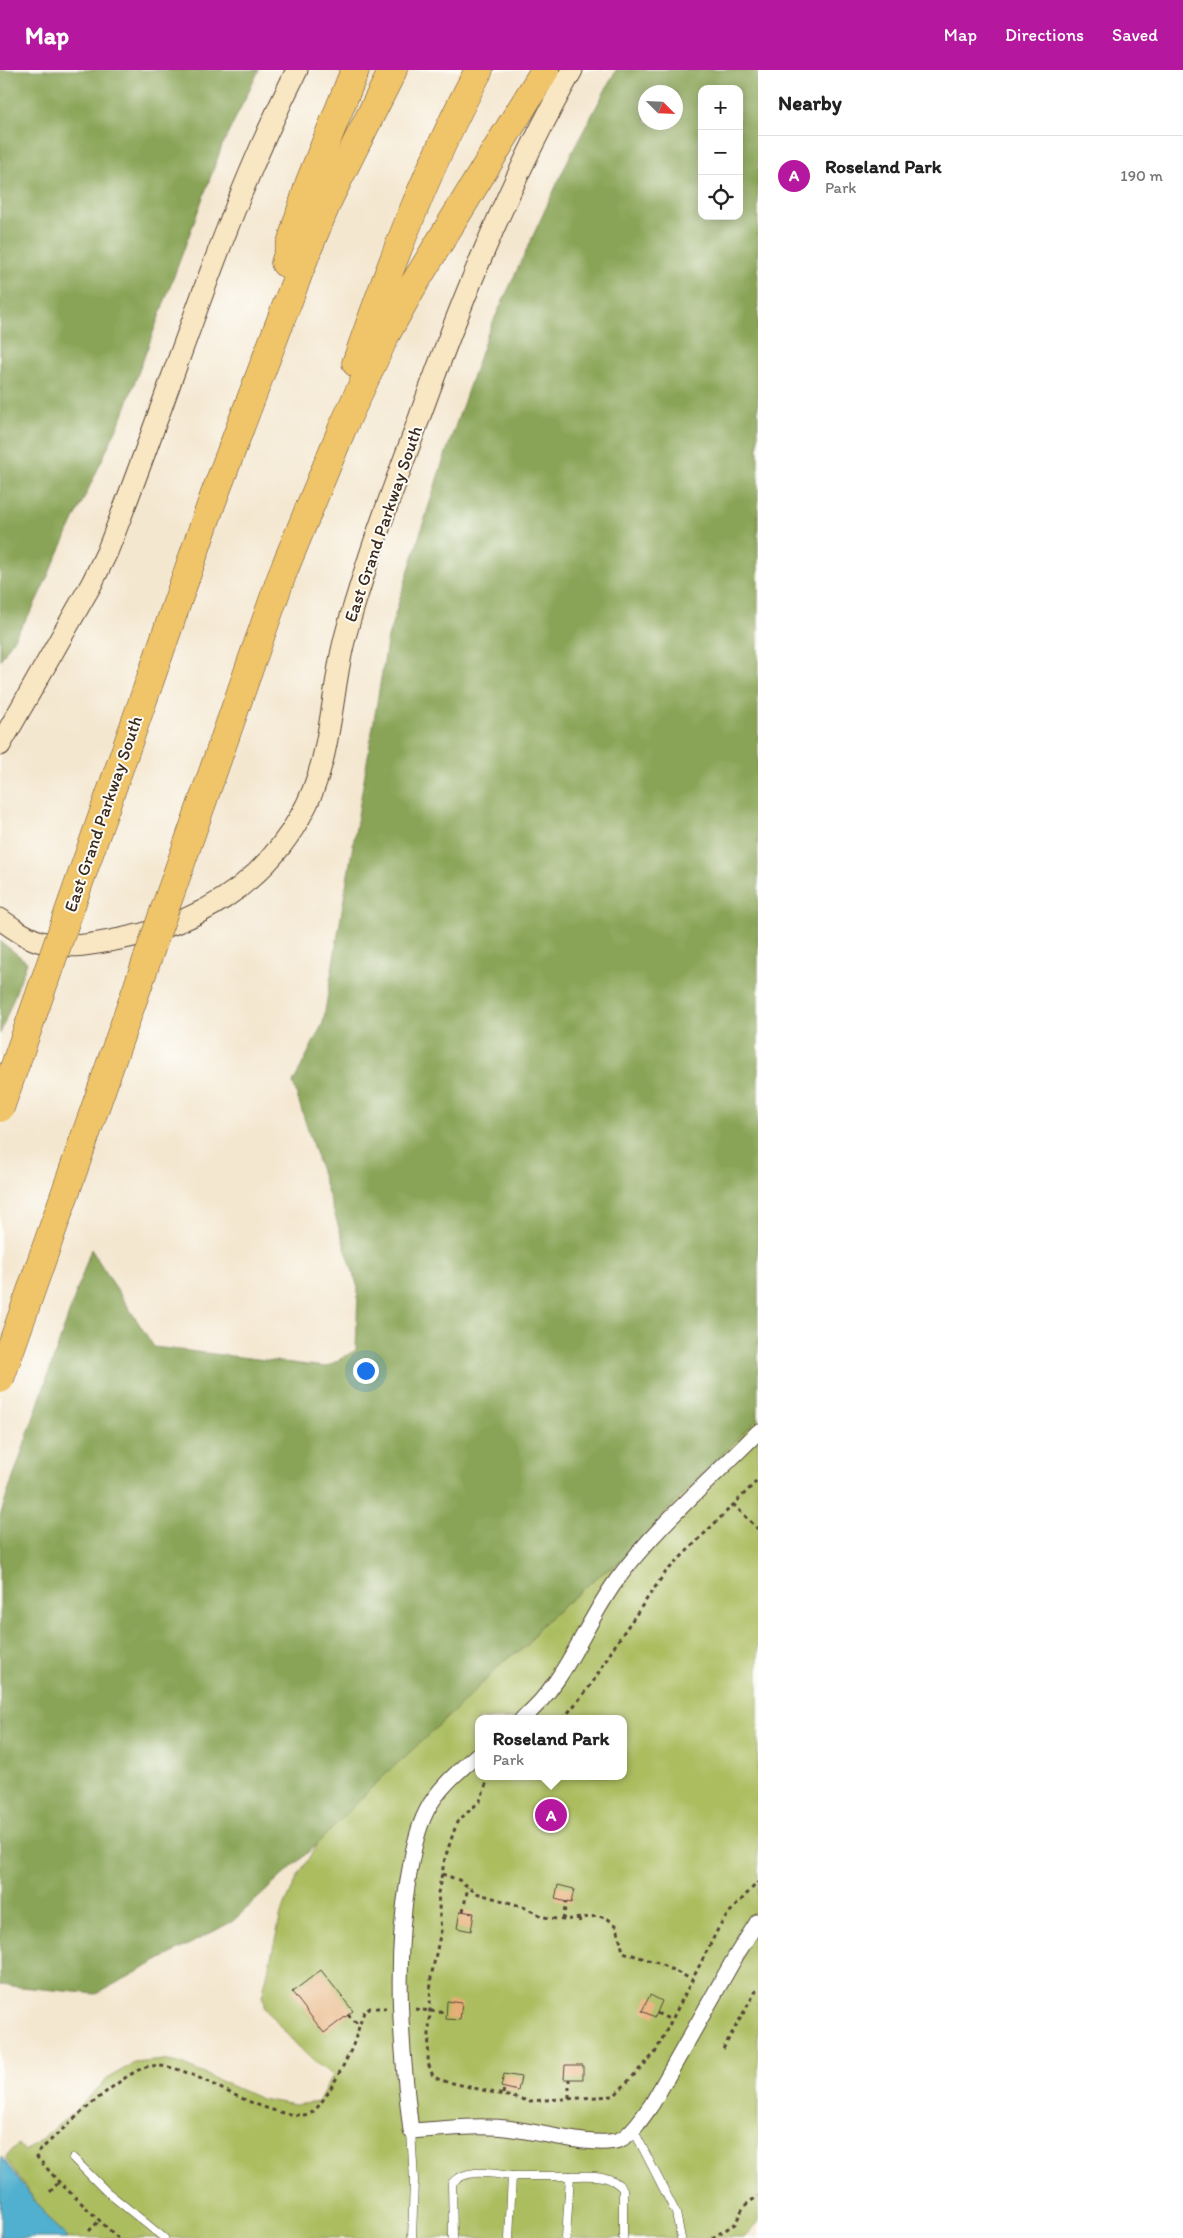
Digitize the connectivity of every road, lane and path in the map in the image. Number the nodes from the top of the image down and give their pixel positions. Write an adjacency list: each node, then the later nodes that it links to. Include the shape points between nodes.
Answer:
1 (297, 70): 9 (street, via 217,253 106,552)
2 (355, 70): 7 (highway, via 309,184)
3 (393, 70): 7 (highway, East Grand Parkway South, via 329,198)
4 (480, 70): 8 (highway, via 460,105 387,273)
5 (545, 70): 8 (highway, via 385,336 342,429)
6 (572, 70): 10 (street, East Grand Parkway South, via 508,196 465,294 421,411 350,621 341,654 324,756 301,816 257,872 227,897 192,918 163,929 98,944 66,947 42,943)
7 (213, 499): 11 (highway, East Grand Parkway South, bridge)
8 (283, 572): 12 (highway, bridge)
9 (0, 745)
10 (0, 919)
11 (0, 1108)
12 (0, 1379)
13 (758, 1432): 17 (street, via 649,1540 592,1618 550,1692)
14 (758, 1480): 15 (path)
15 (734, 1504): 16 (path); 18 (path, via 664,1573 591,1685)
16 (758, 1529)
17 (526, 1715)
18 (566, 1715)
19 (475, 1757): 32 (street, via 450,1780 428,1809 419,1829 404,1903)
20 (488, 1780): 21 (path, via 480,1801 456,1822)
21 (442, 1874): 23 (path, via 452,1876); 33 (path, via 438,1905 442,1931 431,1977)
22 (758, 1882): 30 (path, via 728,1914)
23 (468, 1887): 25 (path); 27 (path, via 484,1896)
24 (566, 1902): 27 (path)
25 (463, 1912)
26 (579, 1918): 27 (path); 29 (path); 30 (path, via 599,1916 608,1919 617,1926 623,1952 658,1963)
27 (564, 1920)
28 (758, 1921): 44 (street, via 652,2104)
29 (580, 1923)
30 (691, 1979): 37 (path)
31 (758, 1987): 39 (path)
32 (400, 2009): 33 (path); 38 (path, via 370,2008 364,2012); 45 (street)
33 (429, 2010): 34 (path); 42 (path, via 428,2063 433,2076 449,2083)
34 (446, 2013)
35 (657, 2013): 37 (path)
36 (348, 2015): 38 (path)
37 (671, 2020): 43 (path, via 656,2053 620,2092 614,2096)
38 (359, 2024): 49 (path, via 354,2043 338,2073 316,2110 309,2114 278,2111 255,2104 166,2066 149,2066 126,2076 39,2151 38,2161)
39 (723, 2049)
40 (569, 2079): 43 (path)
41 (504, 2088): 42 (path)
42 (503, 2094): 43 (path, via 529,2100)
43 (569, 2098)
44 (633, 2129): 45 (street, via 620,2140 604,2142 512,2128); 61 (lane, via 676,2213)
45 (410, 2130): 56 (lane, via 414,2180)
46 (73, 2158): 55 (lane, via 106,2191)
47 (512, 2176): 48 (lane); 57 (lane, via 475,2173 459,2176 452,2183); 58 (lane)
48 (570, 2176): 59 (lane); 60 (lane, via 607,2177 618,2183 623,2189)
49 (59, 2182): 50 (path); 52 (path)
50 (50, 2192)
51 (758, 2196): 62 (path, via 744,2206 735,2224)
52 (99, 2221): 53 (path); 54 (path)
53 (89, 2231)
54 (118, 2238)
55 (164, 2238)
56 (412, 2238)
57 (453, 2238)
58 (510, 2238)
59 (566, 2238)
60 (623, 2238)
61 (681, 2238)
62 (712, 2238)

